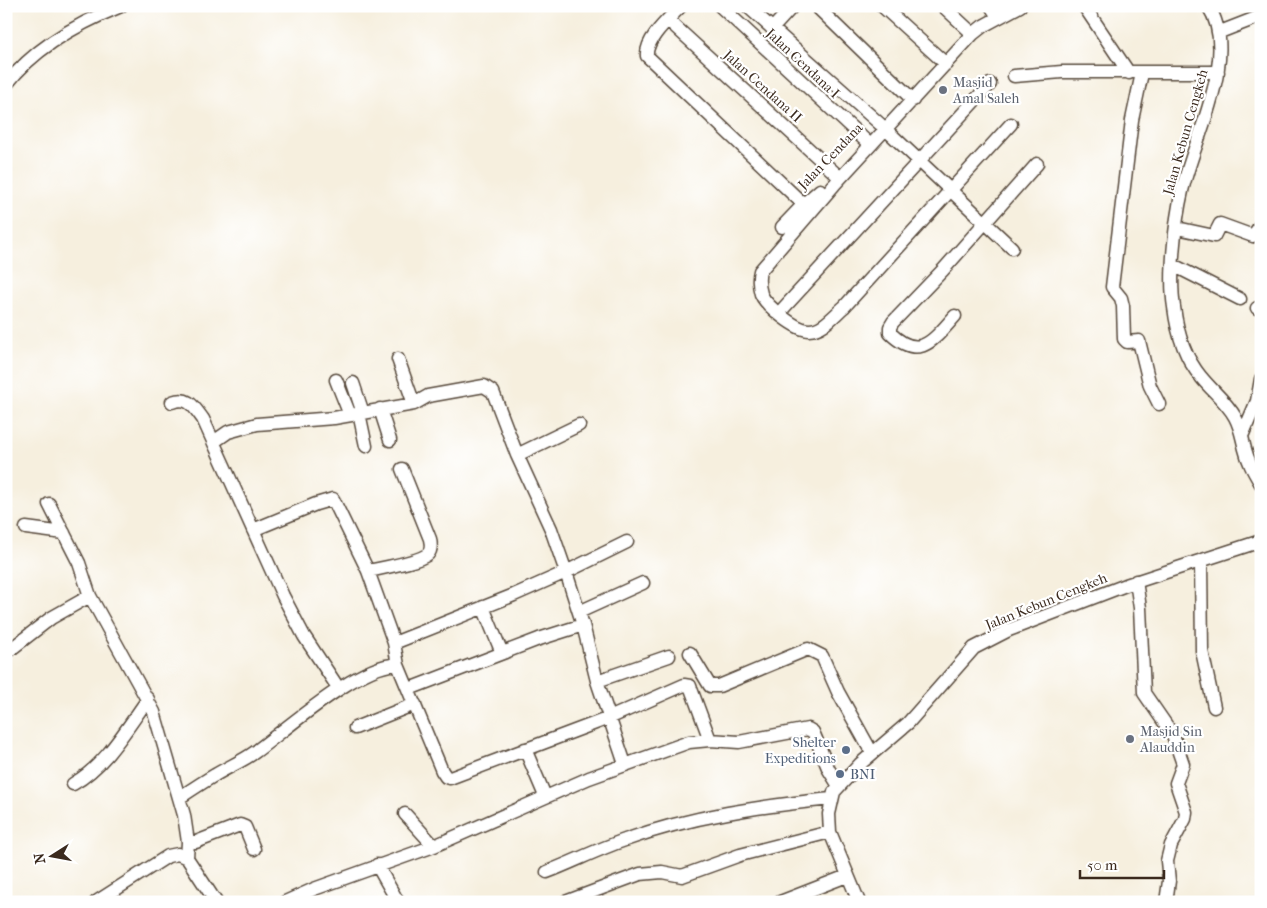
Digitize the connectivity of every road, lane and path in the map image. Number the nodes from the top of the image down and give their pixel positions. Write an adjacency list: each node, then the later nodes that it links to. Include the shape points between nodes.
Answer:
1 (121, 6): 22 (street, via 85,20 47,46)
2 (681, 6): 14 (street)
3 (720, 6): 27 (street, Jalan Cendana I)
4 (747, 6): 15 (street)
5 (793, 6): 15 (street)
6 (816, 6): 24 (street)
7 (882, 6): 18 (street)
8 (943, 6): 17 (street)
9 (1020, 6): 12 (street)
10 (1208, 6): 16 (street, Jalan Kebun Cengkeh)
11 (1086, 9): 20 (street)
12 (995, 12): 17 (street)
13 (1261, 16): 16 (street)
14 (668, 20): 30 (street, Jalan Cendana II); 32 (street, via 650,43 647,56)
15 (772, 29): 26 (street)
16 (1220, 32): 19 (street, Jalan Kebun Cengkeh)
17 (973, 34): 18 (street)
18 (946, 64): 24 (street)
19 (1218, 72): 20 (street); 36 (street, Jalan Kebun Cengkeh, via 1191,154)
20 (1135, 73): 21 (street, via 1062,72); 48 (street, via 1112,287 1123,306 1124,339 1127,342 1139,341 1150,386)
21 (1014, 76)
22 (6, 84)
23 (990, 84): 28 (street)
24 (914, 100): 26 (street)
25 (1011, 124): 31 (street)
26 (883, 127): 27 (street, Jalan Cendana); 28 (street); 40 (street, via 760,271 761,294)
27 (866, 141): 30 (street, Jalan Cendana)
28 (918, 161): 31 (street); 40 (street)
29 (1037, 164): 33 (street)
30 (836, 174): 32 (street, Jalan Cendana)
31 (950, 192): 33 (street); 40 (street, via 844,307 818,328 799,328)
32 (802, 201): 35 (street, Jalan Cendana)
33 (984, 223): 37 (street); 41 (street, via 893,322 890,334 907,347 919,348 933,340)
34 (1261, 224): 36 (street, via 1253,236 1220,224 1214,236)
35 (782, 228)
36 (1177, 228): 38 (street, Jalan Kebun Cengkeh)
37 (1012, 248)
38 (1173, 265): 39 (street); 52 (street, Jalan Kebun Cengkeh, via 1173,306 1183,345 1200,376 1229,407)
39 (1240, 299)
40 (779, 313)
41 (956, 316)
42 (398, 360): 47 (street)
43 (1261, 379): 52 (street)
44 (336, 380): 50 (street)
45 (353, 383): 50 (street)
46 (172, 402): 54 (street, via 190,402)
47 (414, 404): 49 (street); 56 (street, via 428,396 451,391 490,388)
48 (1159, 404)
49 (380, 410): 50 (street); 53 (street)
50 (357, 414): 54 (street, via 257,424 228,432); 55 (street)
51 (580, 426): 56 (street)
52 (1242, 436): 58 (street, Jalan Kebun Cengkeh, via 1251,467)
53 (390, 440)
54 (215, 441): 61 (street)
55 (366, 446)
56 (517, 455): 67 (street, via 551,529)
57 (402, 469): 66 (street, via 431,549 428,554 417,558)
58 (1261, 484)
59 (49, 504): 62 (street)
60 (26, 528): 62 (street)
61 (253, 530): 66 (street, via 333,499); 80 (street, via 304,636)
62 (64, 533): 70 (street)
63 (1261, 541): 65 (street, Jalan Kebun Cengkeh)
64 (627, 542): 67 (street)
65 (1201, 561): 68 (street, Jalan Kebun Cengkeh); 84 (street, via 1202,651)
66 (368, 571): 73 (street)
67 (566, 572): 71 (street); 72 (street)
68 (1136, 581): 89 (street, Jalan Kebun Cengkeh, via 980,644 950,673 908,723); 112 (street, via 1144,693 1173,735 1183,764 1176,783 1186,812 1167,861 1170,882)
69 (643, 583): 72 (street)
70 (90, 596): 74 (street, via 50,618); 82 (street)
71 (483, 607): 73 (street); 75 (street)
72 (581, 618): 75 (street); 79 (street)
73 (394, 643): 78 (street)
74 (6, 653)
75 (502, 653): 81 (street)
76 (690, 653): 89 (street, via 705,681 710,686 719,686 808,649 818,652)
77 (669, 656): 79 (street)
78 (398, 665): 80 (street, via 374,670); 81 (street)
79 (597, 681): 85 (street)
80 (339, 689): 94 (street, via 254,753)
81 (409, 689): 83 (street)
82 (148, 699): 91 (street, via 116,743); 94 (street)
83 (415, 704): 86 (street); 88 (street, via 446,777)
84 (1214, 707)
85 (609, 718): 87 (street, via 687,684); 88 (street); 90 (street)
86 (355, 728)
87 (710, 740): 90 (street, via 689,742); 92 (street, via 739,742 810,730)
88 (526, 749): 93 (street)
89 (872, 754): 92 (street, Jalan Kebun Cengkeh)
90 (625, 764): 93 (street)
91 (73, 784)
92 (839, 786): 95 (street, Jalan Kebun Cengkeh)
93 (545, 796): 99 (street)
94 (179, 798): 98 (street)
95 (831, 799): 97 (street, Jalan Kebun Cengkeh); 103 (street, via 739,810 690,821 625,840)
96 (405, 814): 99 (street)
97 (830, 832): 104 (street, Jalan Kebun Cengkeh); 109 (street, via 740,855 682,876 662,872 640,874)
98 (188, 842): 100 (street, via 240,825 245,827); 101 (street)
99 (434, 846): 102 (street)
100 (254, 849)
101 (186, 858): 105 (street, via 178,854 168,856); 106 (street)
102 (377, 866): 107 (street); 108 (street)
103 (547, 872)
104 (847, 876): 110 (street); 111 (street, Jalan Kebun Cengkeh)
105 (96, 902)
106 (216, 902)
107 (285, 902)
108 (398, 902)
109 (564, 902)
110 (780, 902)
111 (859, 902)
112 (1166, 902)

